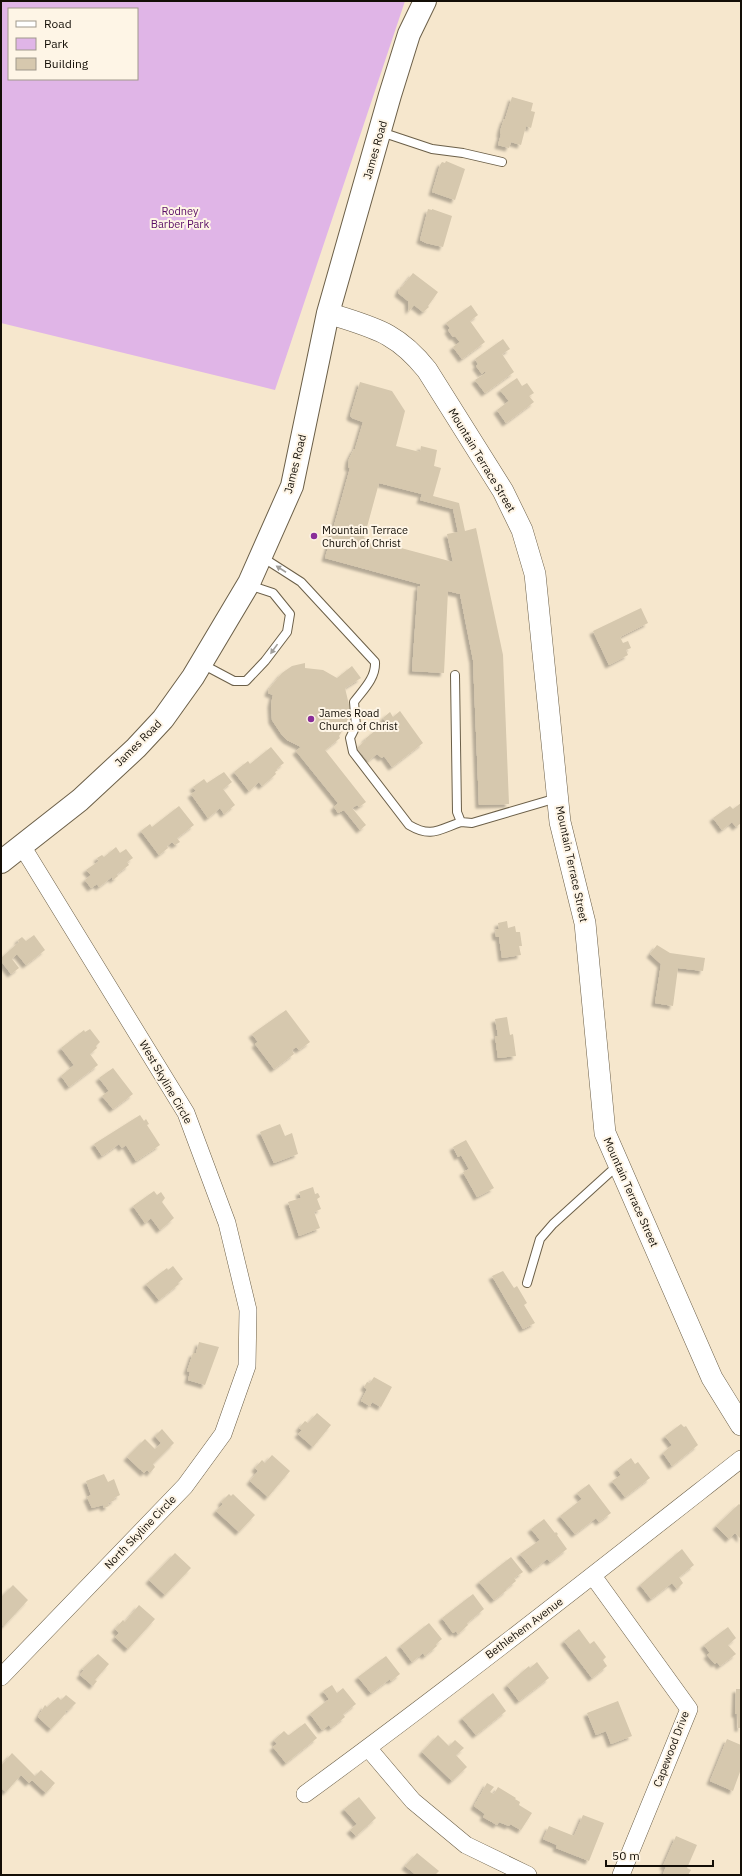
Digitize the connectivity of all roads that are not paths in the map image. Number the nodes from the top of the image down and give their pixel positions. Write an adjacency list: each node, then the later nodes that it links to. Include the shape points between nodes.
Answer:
1 (424, 1): 2 (main road, James Road, via 409,34)
2 (380, 132): 3 (lane, via 432,149); 4 (main road, James Road)
3 (502, 162)
4 (328, 313): 5 (main road, James Road, via 292,486); 9 (street, Mountain Terrace Street, via 383,331 413,353 427,370 503,491 522,530 535,574)
5 (261, 556): 6 (main road, James Road); 10 (lane, one-way to 5, via 432,832 422,832 409,825 353,752 350,738 356,726 354,702 371,680 375,662 301,582)
6 (248, 585): 7 (main road, James Road); 7 (lane, one-way to 7, via 273,593 290,614 287,632 246,681 234,681)
7 (202, 664): 11 (main road, James Road, via 163,719 136,748 80,800)
8 (455, 675): 10 (lane, via 457,812)
9 (558, 798): 10 (lane, via 472,823); 13 (street, Mountain Terrace Street, via 560,822 585,923 605,1134)
10 (461, 822)
11 (22, 846): 12 (main road, James Road); 15 (street, West Skyline Circle, via 186,1113 227,1223 247,1302)
12 (1, 862)
13 (619, 1165): 14 (lane, via 553,1224 540,1240); 16 (street, Mountain Terrace Street, via 712,1378)
14 (527, 1283)
15 (247, 1366): 19 (street, North Skyline Circle, via 224,1434 185,1486)
16 (741, 1425)
17 (741, 1459): 18 (street, Bethlehem Avenue)
18 (593, 1576): 20 (street, Bethlehem Avenue); 23 (street, Capewood Drive, via 688,1709)
19 (1, 1677)
20 (368, 1748): 21 (street, Bethlehem Avenue); 22 (street, via 413,1801 466,1845)
21 (305, 1794)
22 (528, 1875)
23 (621, 1875)

